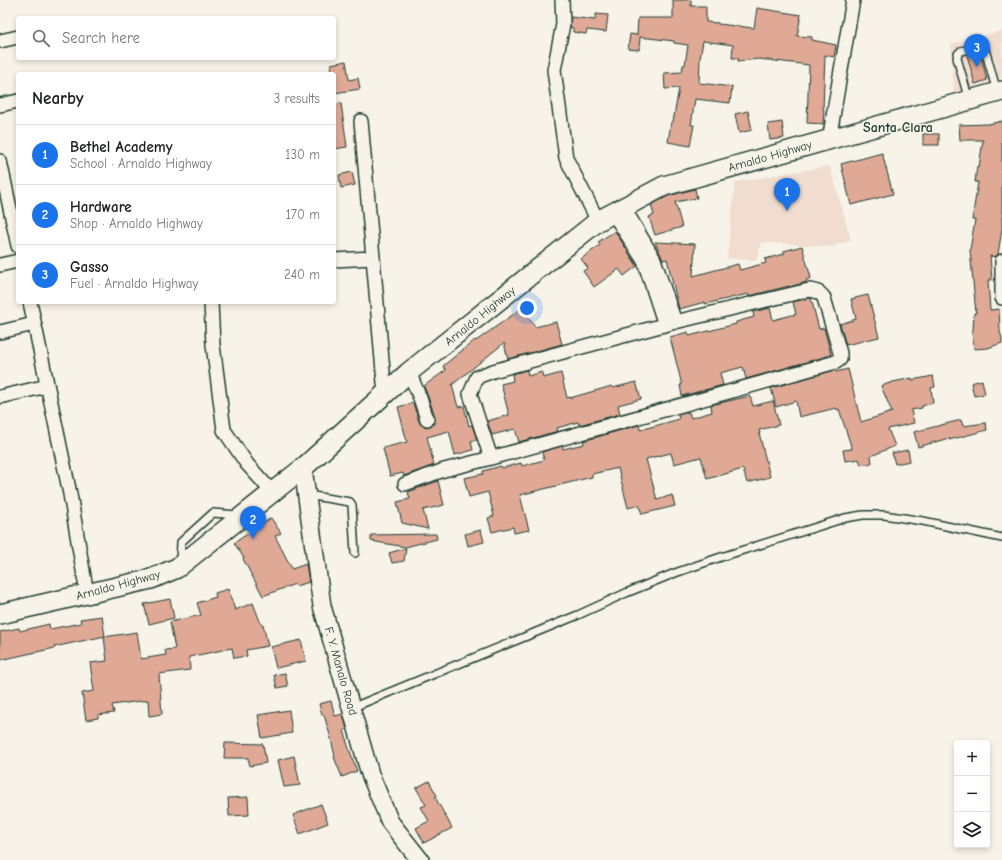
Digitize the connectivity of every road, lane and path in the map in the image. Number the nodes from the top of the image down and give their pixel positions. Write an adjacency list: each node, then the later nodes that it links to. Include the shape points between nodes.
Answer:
1 (562, 0): 13 (street, via 563,24 554,70 566,158)
2 (853, 0): 10 (street)
3 (16, 38): 4 (street)
4 (0, 42)
5 (1000, 91): 6 (main road, Arnaldo Highway); 6 (lane, via 985,49 978,46 958,54)
6 (969, 100): 10 (main road, Arnaldo Highway)
7 (16, 101): 8 (street)
8 (0, 105)
9 (361, 121): 15 (street)
10 (829, 140): 13 (main road, Arnaldo Highway, via 664,186)
11 (0, 161): 12 (street)
12 (4, 196): 14 (street)
13 (612, 214): 24 (street, via 649,260); 26 (main road, Arnaldo Highway)
14 (16, 239)
15 (373, 258): 16 (street); 28 (street)
16 (336, 260)
17 (16, 261): 19 (street)
18 (1002, 261): 20 (street)
19 (0, 265)
20 (1002, 298)
21 (30, 304): 23 (street)
22 (211, 304): 34 (street, via 224,430 247,464)
23 (34, 324): 25 (street); 27 (street)
24 (670, 324): 31 (street, via 477,377 470,394); 31 (street, via 816,290 824,298 840,359)
25 (0, 332)
26 (409, 372): 28 (main road, Arnaldo Highway); 30 (street)
27 (47, 386): 29 (street); 38 (street, via 70,494)
28 (385, 394): 32 (main road, Arnaldo Highway)
29 (0, 397)
30 (427, 419)
31 (492, 458): 33 (street, via 444,470)
32 (303, 468): 34 (main road, Arnaldo Highway); 35 (street, F. Y. Manalo Road)
33 (405, 484)
34 (273, 492): 38 (main road, Arnaldo Highway, via 177,568 151,579)
35 (307, 495): 37 (lane, via 350,502); 40 (street, F. Y. Manalo Road, via 322,606)
36 (1002, 538): 40 (lane, via 923,521 884,516 863,515 845,518 675,573)
37 (355, 553)
38 (87, 594): 39 (main road, Arnaldo Highway)
39 (0, 614)
40 (351, 708): 41 (street, F. Y. Manalo Road, via 370,774 390,822)
41 (420, 860)

